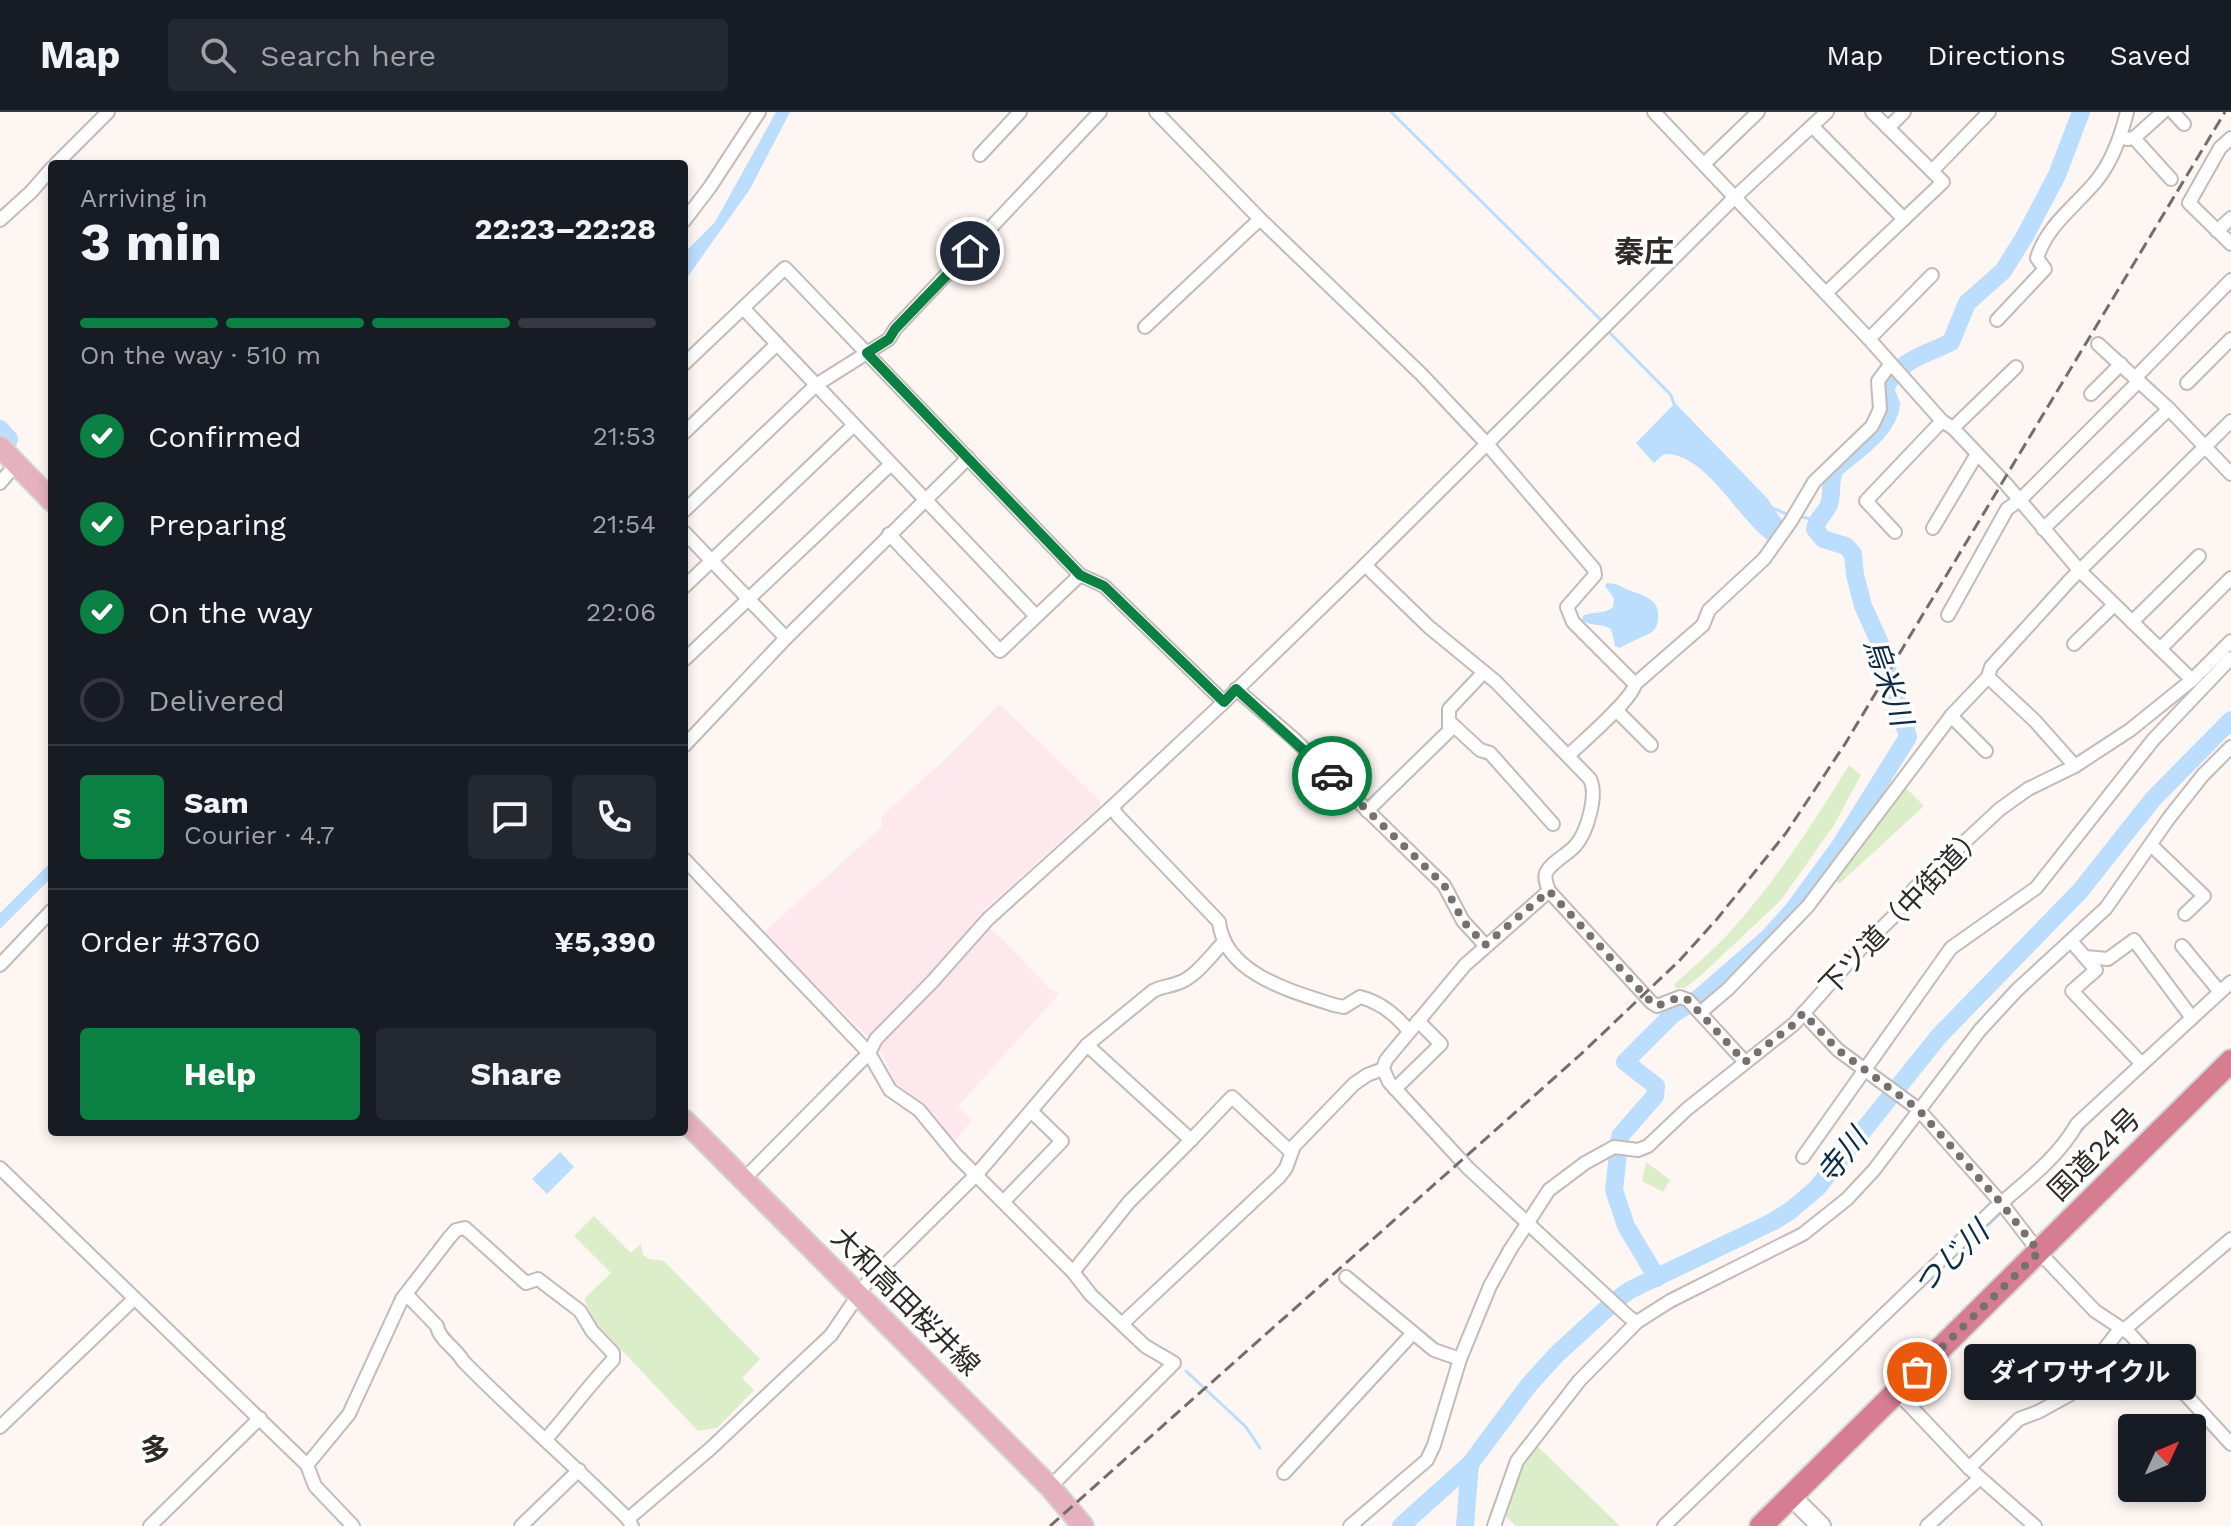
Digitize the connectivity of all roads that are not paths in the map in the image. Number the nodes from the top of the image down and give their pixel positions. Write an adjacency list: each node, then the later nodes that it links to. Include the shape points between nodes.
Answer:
1 (108, 112): 22 (street)
2 (759, 112): 28 (street)
3 (1020, 112): 21 (street)
4 (1100, 112): 45 (street, via 889,339)
5 (1156, 112): 30 (street)
6 (1654, 112): 23 (street)
7 (1758, 112): 23 (street)
8 (1827, 112): 16 (street)
9 (1872, 112): 17 (street)
10 (1904, 112): 17 (street)
11 (1989, 112): 24 (street)
12 (2127, 112): 20 (street)
13 (2163, 112): 18 (street)
14 (2173, 112): 15 (street)
15 (2184, 124)
16 (1812, 126): 27 (street); 31 (street)
17 (1888, 128): 24 (street)
18 (2134, 138): 20 (street); 26 (street)
19 (2231, 138): 33 (street, via 2189,203)
20 (2120, 141): 39 (street, via 2099,178 2051,229 2037,258 2045,269)
21 (980, 155)
22 (60, 160)
23 (1704, 164): 27 (street)
24 (1932, 171): 31 (street, via 1943,182)
25 (48, 173): 32 (street)
26 (2171, 179)
27 (1734, 198): 37 (street); 59 (street)
28 (688, 216)
29 (2231, 218): 33 (street)
30 (1260, 219): 40 (street); 59 (street)
31 (1904, 219): 37 (street)
32 (0, 220)
33 (2217, 231): 34 (street)
34 (2231, 244)
35 (1932, 275): 41 (street)
36 (2231, 280): 50 (street)
37 (1826, 293): 41 (street)
38 (743, 308): 43 (street); 45 (street, via 785,268); 46 (street)
39 (1997, 320)
40 (1145, 327)
41 (1869, 339): 49 (street)
42 (2231, 339): 51 (street)
43 (777, 344): 52 (street); 58 (street)
44 (2098, 344): 47 (street)
45 (867, 353): 52 (street); 63 (street)
46 (688, 360)
47 (2121, 364): 50 (street); 53 (street)
48 (2016, 367): 57 (street)
49 (1895, 370): 57 (street); 98 (street, via 1878,381 1880,409 1872,426 1814,482 1764,559 1709,610 1703,625)
50 (2137, 380): 54 (street); 70 (street)
51 (2187, 383)
52 (816, 385): 56 (street); 71 (street)
53 (2091, 394)
54 (2169, 409): 61 (street); 73 (street)
55 (2231, 421): 61 (street)
56 (854, 425): 65 (street); 78 (street)
57 (1947, 425): 62 (street); 74 (street, via 1866,501)
58 (688, 429)
59 (1487, 444): 79 (street); 98 (street, via 1594,569 1595,575 1567,607 1568,614)
60 (0, 447): 64 (main road)
61 (2204, 447): 66 (street); 80 (street)
62 (1977, 454): 70 (street); 72 (street)
63 (968, 458): 69 (street); 81 (street)
64 (16, 464): 67 (street); 68 (main road)
65 (891, 464): 69 (street); 84 (street)
66 (2231, 474)
67 (0, 483)
68 (48, 497)
69 (925, 499): 75 (street); 87 (street)
70 (2020, 500): 73 (street); 86 (street, via 2007,509)
71 (688, 507)
72 (1933, 528)
73 (2043, 529): 80 (street)
74 (1895, 532)
75 (889, 534): 87 (street, via 1000,651); 89 (street)
76 (688, 536): 78 (street)
77 (2199, 556): 88 (street)
78 (712, 561): 83 (street); 84 (street)
79 (1365, 565): 95 (street); 99 (street)
80 (2080, 571): 85 (street); 96 (street, via 1991,667)
81 (1080, 575): 87 (street); 100 (street, via 1104,586)
82 (2231, 578): 92 (street)
83 (688, 583)
84 (748, 599): 89 (street); 93 (street)
85 (2114, 605): 88 (street); 91 (street)
86 (1948, 615)
87 (1036, 616)
88 (2132, 622): 92 (street)
89 (786, 638): 104 (street)
90 (2231, 641): 97 (street, 下ツ道（中街道）)
91 (2074, 644)
92 (2160, 649): 97 (street)
93 (688, 656)
94 (2231, 658): 136 (street, via 2132,764 2036,888 1951,948)
95 (1484, 672): 103 (street, via 1449,709); 108 (street)
96 (1988, 677): 102 (street); 109 (street)
97 (2192, 680): 109 (street, 下ツ道（中街道）)
98 (1635, 684): 101 (street)
99 (1236, 689): 100 (street); 111 (street)
100 (1224, 702): 110 (street)
101 (1616, 710): 105 (street); 108 (street)
102 (1951, 716): 107 (street); 126 (street, via 1808,906)
103 (1451, 723): 111 (street, via 1449,731); 112 (street, via 1490,753)
104 (688, 742)
105 (1651, 745)
106 (2231, 747): 113 (street)
107 (1986, 751)
108 (1569, 755): 115 (street, via 1590,779 1593,794 1581,837 1547,871)
109 (2075, 766): 127 (street, 下ツ道（中街道）, via 2000,809 1914,889)
110 (1112, 807): 119 (street, via 1219,922); 131 (street, via 988,919 876,1039)
111 (1367, 811): 120 (street, via 1444,885 1463,921)
112 (1553, 824)
113 (2151, 845): 117 (street, via 2204,896); 118 (street, via 2106,908)
114 (688, 863): 131 (street)
115 (1549, 891): 120 (street); 126 (street, via 1651,1002 1657,1006 1680,997)
116 (48, 914): 123 (street)
117 (2185, 914)
118 (2071, 941): 122 (street); 138 (street, via 2017,990)
119 (1223, 943): 129 (street, via 1266,980 1344,1007 1360,997 1370,999); 130 (street, via 1186,979 1162,985)
120 (1485, 945): 129 (street)
121 (2182, 946): 125 (street)
122 (2085, 957): 128 (street, via 2108,959 2134,940); 134 (street, via 2096,970 2072,991)
123 (0, 965)
124 (2231, 982): 125 (street)
125 (2220, 992): 128 (street)
126 (1701, 1012): 133 (street)
127 (1803, 1013): 133 (street, 下ツ道（中街道）); 136 (street)
128 (2192, 1018): 134 (street)
129 (1414, 1026): 135 (street); 137 (street, via 1441,1044)
130 (1087, 1045): 139 (street); 141 (street)
131 (869, 1053): 145 (street, via 890,1090 919,1110); 146 (street)
132 (2231, 1061): 151 (highway, 国道24号)
133 (1745, 1062): 149 (street, 下ツ道（中街道）, via 1648,1146 1614,1147 1585,1163 1549,1190)
134 (2142, 1064): 148 (street, via 2077,1124)
135 (1383, 1069): 137 (street); 142 (street, via 1354,1084)
136 (1866, 1071): 138 (street); 143 (street)
137 (1395, 1089): 149 (street, via 1445,1145)
138 (1916, 1108): 148 (street); 157 (street, via 1874,1170 1831,1214 1803,1234)
139 (1032, 1112): 145 (street); 147 (street, via 1062,1141)
140 (688, 1124): 146 (main road, 大和高田桜井線)
141 (1191, 1140): 142 (street, via 1232,1097); 152 (street, via 1129,1202)
142 (1291, 1152): 158 (street, via 1279,1177)
143 (1803, 1157)
144 (0, 1168): 156 (street)
145 (977, 1174): 147 (street); 155 (street, via 865,1285)
146 (744, 1179): 155 (main road, 大和高田桜井線)
147 (1004, 1201): 152 (street)
148 (2004, 1206): 151 (street); 181 (street)
149 (1528, 1221): 157 (street); 161 (street, 下ツ道（中街道）, via 1490,1286)
150 (2231, 1239): 159 (street)
151 (2039, 1252): 159 (street, via 2095,1311); 162 (highway, 国道24号)
152 (1073, 1272): 158 (street)
153 (1346, 1277): 160 (street)
154 (406, 1294): 165 (street, via 463,1361); 165 (street, via 456,1230 465,1228 526,1283 538,1279 580,1311 613,1360); 167 (street, via 349,1414)
155 (861, 1295): 172 (main road, 大和高田桜井線); 174 (street, via 831,1335)
156 (134, 1299): 163 (street); 164 (street)
157 (1633, 1320): 180 (street, via 1526,1446)
158 (1123, 1323): 172 (street, via 1145,1346 1174,1363)
159 (2122, 1329): 166 (street); 168 (street, via 2069,1395 2019,1419)
160 (1413, 1333): 161 (street, via 1434,1350); 170 (street)
161 (1460, 1359): 179 (street, 下ツ道（中街道）, via 1427,1460)
162 (1897, 1392): 168 (street); 173 (highway, 国道24号)
163 (260, 1418): 167 (street); 175 (street)
164 (0, 1427)
165 (546, 1439): 169 (street)
166 (2231, 1444)
167 (307, 1465): 176 (street, via 315,1486)
168 (1969, 1468): 171 (street)
169 (579, 1470): 174 (street); 177 (street)
170 (1284, 1473)
171 (1980, 1478): 184 (street); 185 (street)
172 (1050, 1487): 178 (main road, 大和高田桜井線)
173 (1791, 1496): 182 (highway, 国道24号); 183 (street)
174 (630, 1523)
175 (150, 1526)
176 (353, 1526)
177 (521, 1526)
178 (1083, 1526)
179 (1350, 1526)
180 (1494, 1526)
181 (1664, 1526)
182 (1761, 1526)
183 (1821, 1526)
184 (1927, 1526)
185 (2035, 1526)

